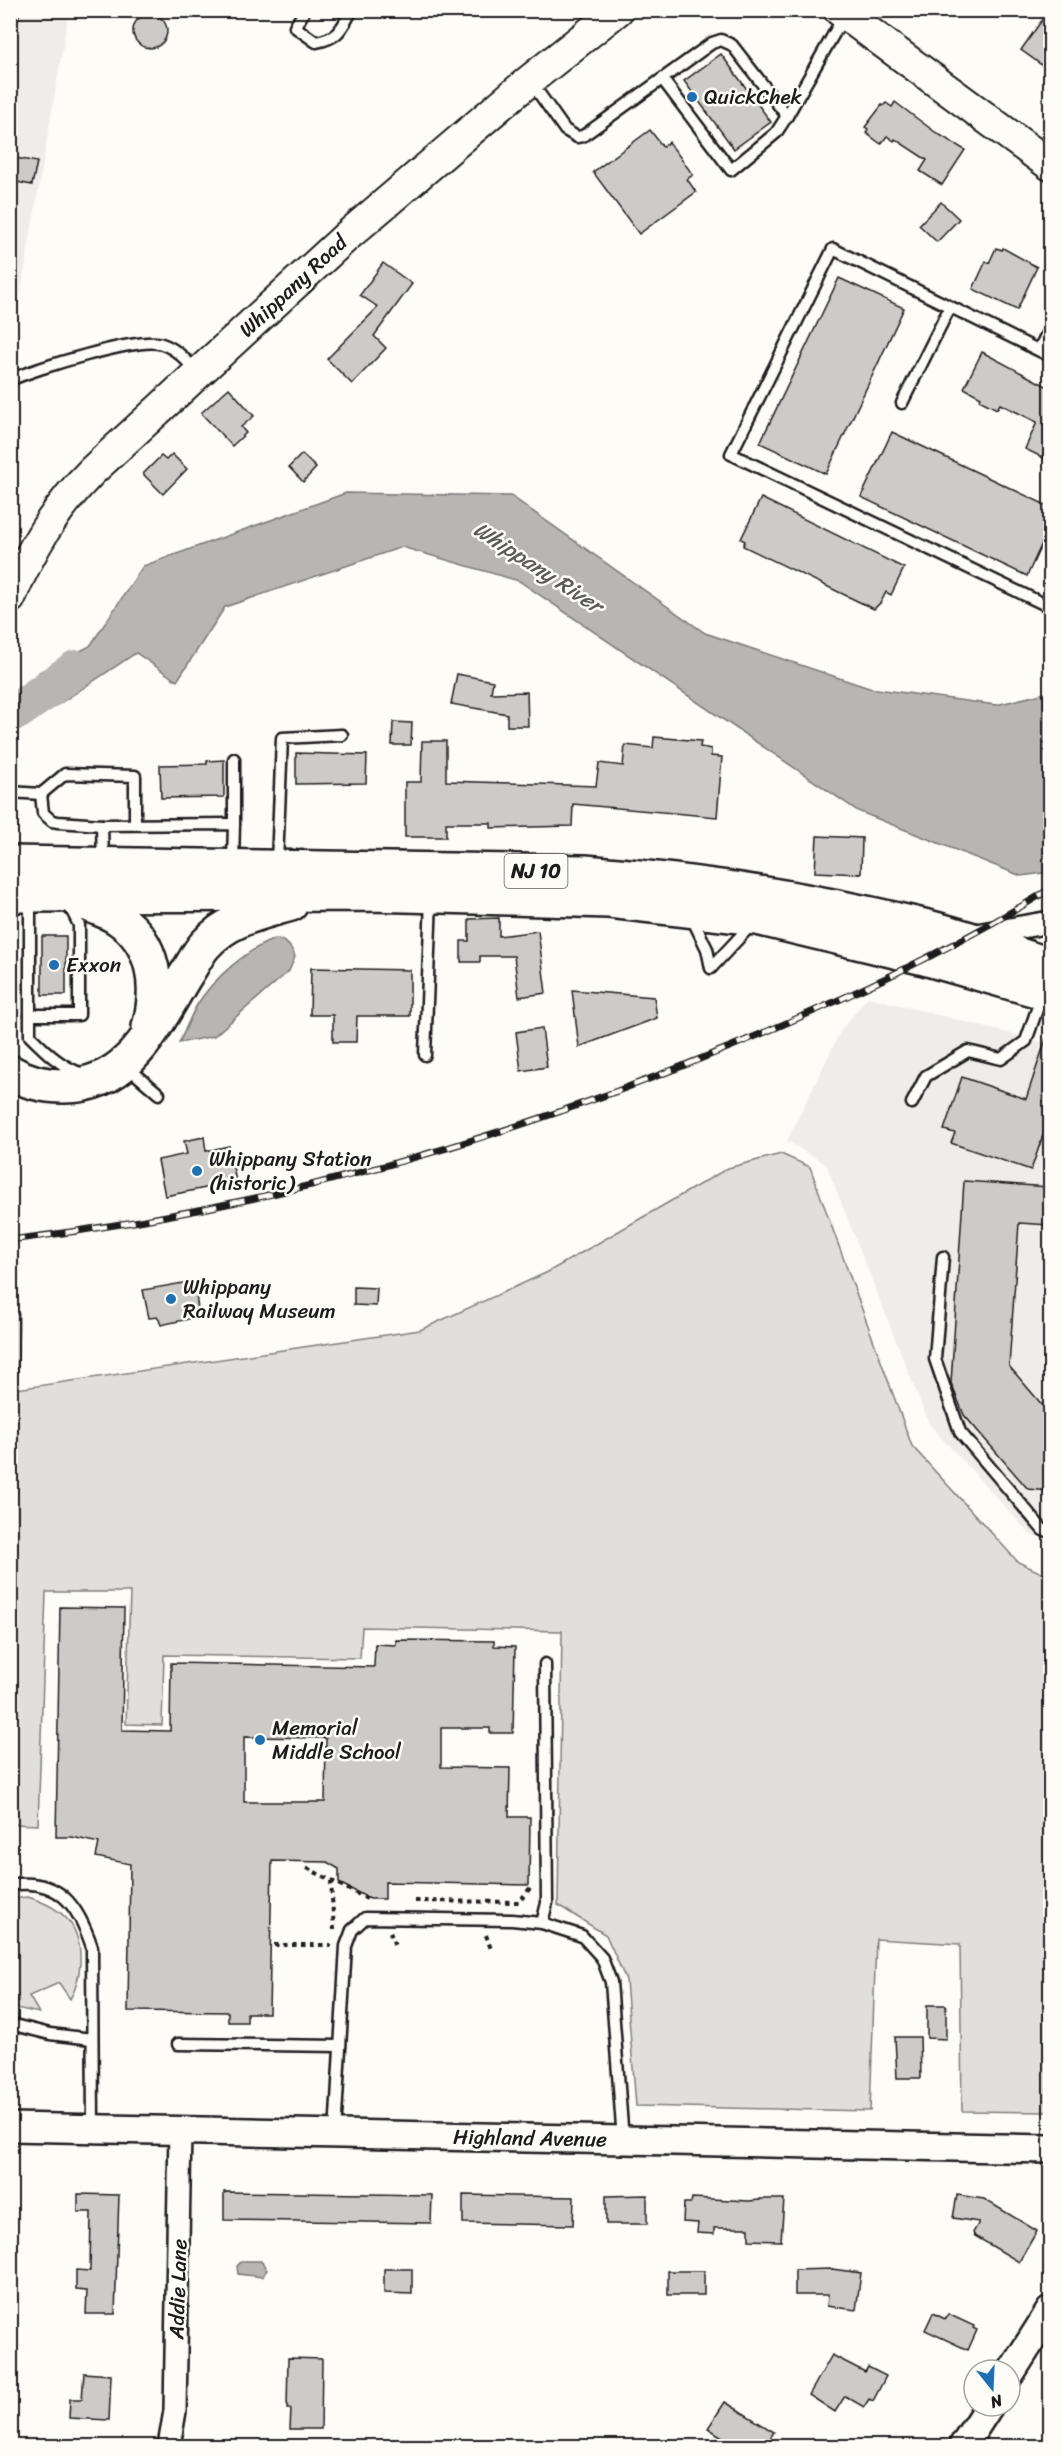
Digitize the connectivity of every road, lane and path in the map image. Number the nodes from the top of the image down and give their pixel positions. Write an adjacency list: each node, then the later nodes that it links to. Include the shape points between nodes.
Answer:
1 (13, 10): 6 (lane)
2 (305, 10): 3 (lane, via 295,27 316,42 330,40 339,33)
3 (352, 10)
4 (841, 13): 9 (lane); 10 (main road)
5 (608, 14): 7 (main road, Whippany Road)
6 (10, 25)
7 (530, 80): 8 (lane, via 565,130 577,137 588,134); 15 (main road, Whippany Road, via 347,236)
8 (663, 80): 9 (lane, via 712,43 728,42); 9 (lane, via 731,170 776,133)
9 (787, 116)
10 (1050, 165)
11 (950, 307): 13 (lane); 17 (lane); 19 (lane, via 833,249 731,454)
12 (1050, 327): 13 (lane)
13 (1039, 350): 14 (lane)
14 (1050, 356)
15 (198, 373): 16 (lane, via 178,352 161,343 148,342 88,355); 18 (main road, Whippany Road, via 74,488 48,522)
16 (10, 380)
17 (902, 404)
18 (10, 598)
19 (1050, 607)
20 (342, 735): 30 (lane, via 282,738)
21 (234, 759): 25 (lane)
22 (10, 792): 23 (lane)
23 (41, 794): 24 (lane, via 65,774 135,776); 26 (lane, via 43,813 52,821)
24 (135, 823): 25 (lane); 26 (lane)
25 (234, 824): 29 (lane)
26 (102, 825): 28 (lane)
27 (10, 863): 28 (main road, NJ 10)
28 (103, 863): 29 (main road, NJ 10)
29 (233, 865): 30 (main road, NJ 10)
30 (277, 866): 38 (main road, NJ 10, via 585,872 671,879 767,893)
31 (370, 894): 33 (main road, NJ 10); 34 (main road, NJ 10); 41 (main road, via 300,901 226,926 205,945)
32 (20, 895): 33 (main road, NJ 10); 40 (lane)
33 (64, 895): 40 (lane, via 79,925 79,1015); 41 (main road, via 117,917 146,948 153,976 154,1008)
34 (431, 895): 35 (main road, NJ 10, via 609,901); 42 (lane)
35 (688, 910): 36 (main road, NJ 10); 36 (lane, via 699,929 711,968)
36 (757, 918): 39 (main road, NJ 10)
37 (1050, 922): 38 (street)
38 (963, 937): 39 (main road, NJ 10)
39 (1048, 983): 46 (lane, via 1026,1041 1001,1059 968,1052 926,1076)
40 (30, 1016): 43 (lane, via 30,1036 65,1067 81,1074)
41 (145, 1040): 43 (main road)
42 (425, 1055)
43 (118, 1070): 44 (main road, via 76,1086 47,1086); 45 (lane)
44 (10, 1072)
45 (159, 1094)
46 (912, 1103)
47 (943, 1257): 48 (lane, via 935,1359 960,1432 1043,1530)
48 (1050, 1531)
49 (545, 1664): 55 (lane, via 547,1903)
50 (307, 1868): 53 (path)
51 (531, 1877): 54 (path, via 531,1888 519,1902)
52 (10, 1885): 63 (lane, via 29,1882 55,1890 75,1908 92,1947)
53 (375, 1901)
54 (409, 1901)
55 (542, 1923): 65 (lane, via 365,1918 352,1930 346,1946); 70 (lane, via 582,1936 602,1958 611,1982)
56 (389, 1929): 60 (path)
57 (485, 1931): 61 (path)
58 (274, 1945): 59 (path)
59 (335, 1945)
60 (396, 1949)
61 (492, 1952)
62 (10, 2024): 63 (lane)
63 (92, 2039): 67 (lane)
64 (178, 2044): 65 (lane)
65 (340, 2046): 69 (lane)
66 (10, 2127): 67 (street, Highland Avenue)
67 (93, 2129): 68 (street, Highland Avenue)
68 (180, 2130): 69 (street, Highland Avenue); 75 (street, Addie Lane, via 175,2411)
69 (335, 2134): 70 (street, Highland Avenue)
70 (623, 2140): 71 (street, Highland Avenue)
71 (1050, 2149)
72 (1050, 2311): 73 (street)
73 (1020, 2358)
74 (981, 2418): 76 (street)
75 (169, 2446)
76 (963, 2446)

